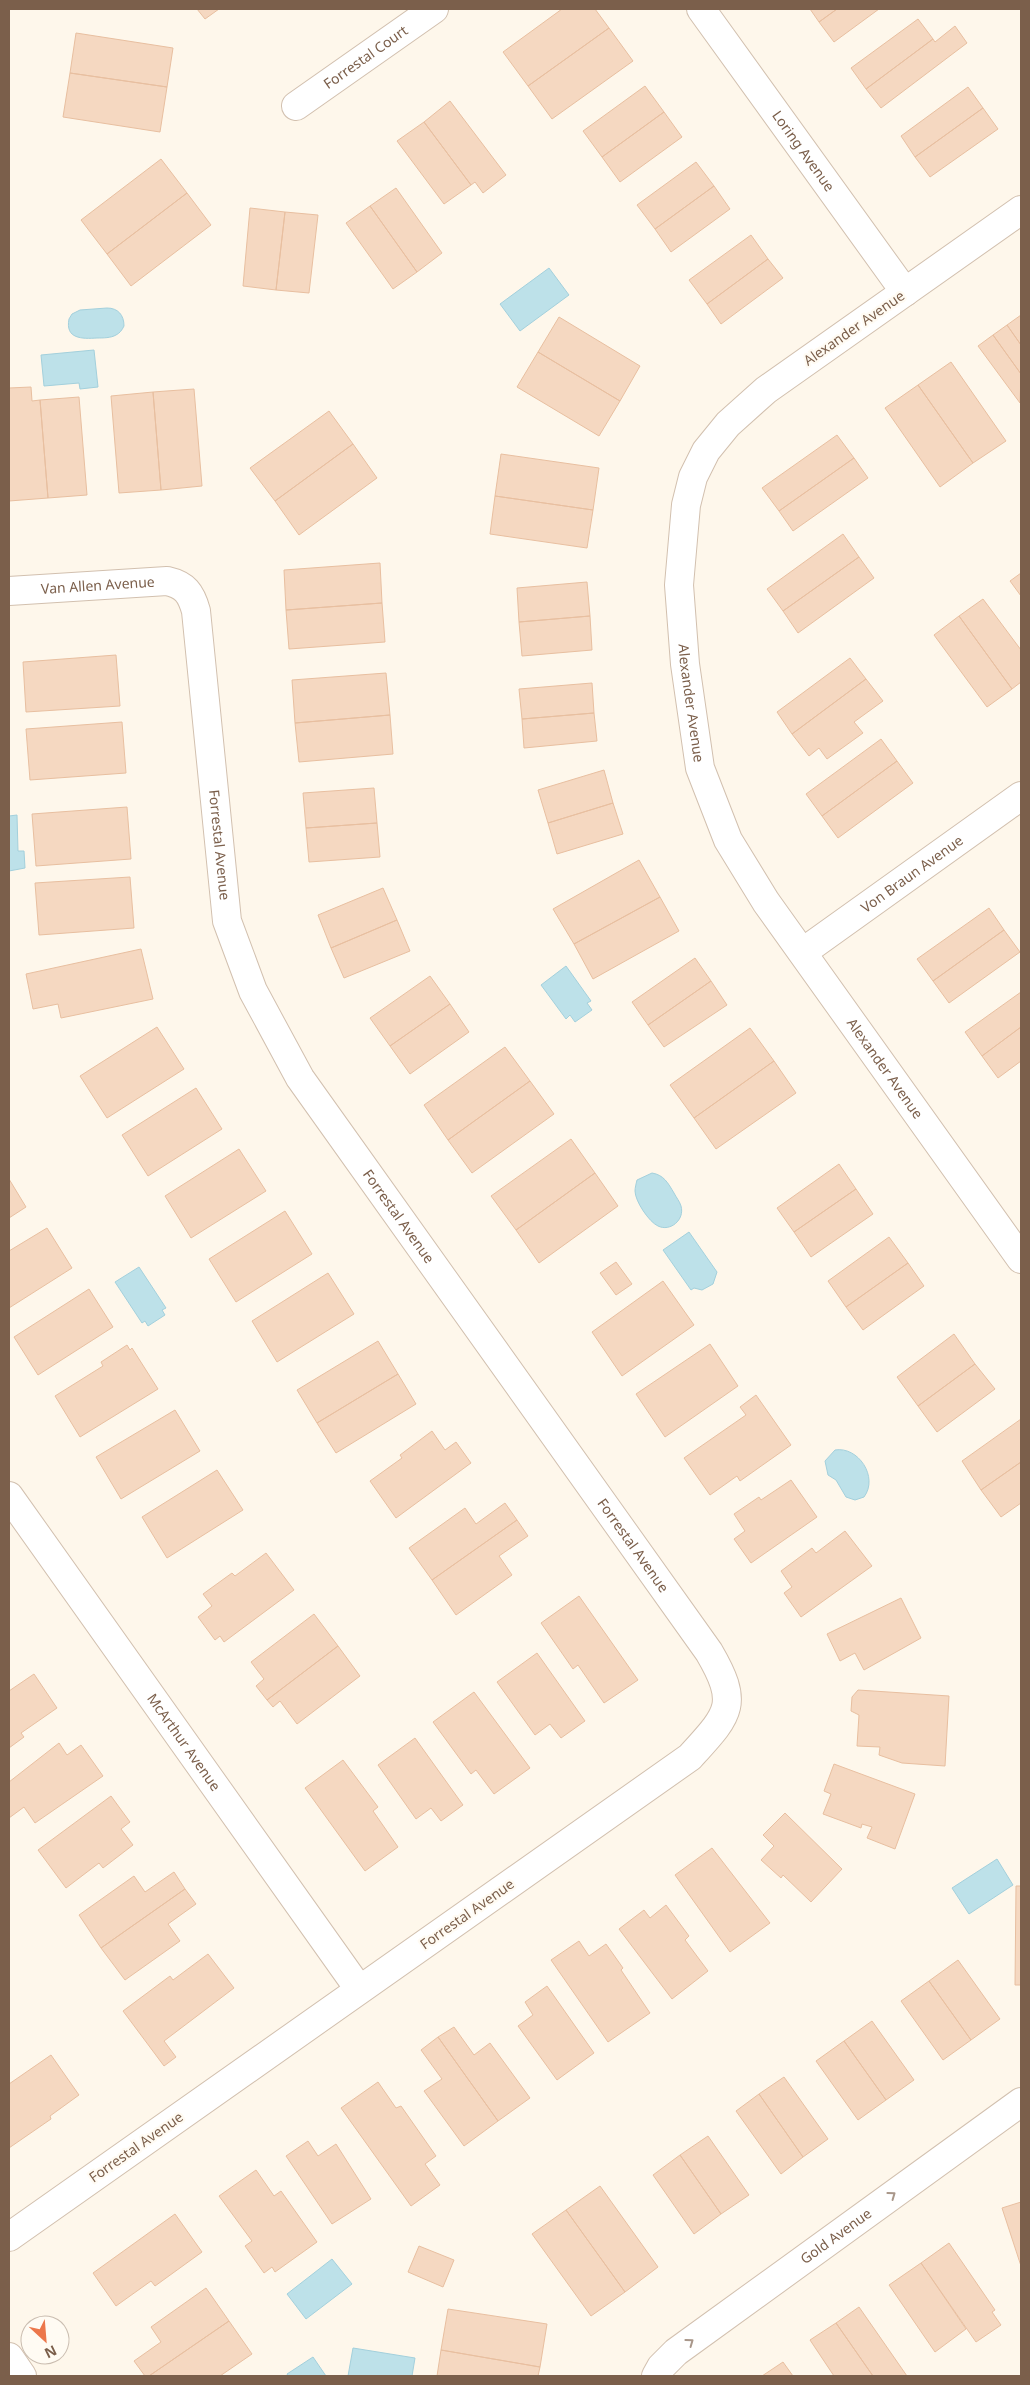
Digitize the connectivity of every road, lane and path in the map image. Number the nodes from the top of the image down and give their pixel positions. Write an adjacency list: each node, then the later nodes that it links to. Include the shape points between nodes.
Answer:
1 (434, 9): 3 (street, Forrestal Court)
2 (701, 9): 5 (street, Loring Avenue)
3 (296, 106)
4 (1021, 210): 5 (street, Alexander Avenue)
5 (905, 292): 9 (street, Alexander Avenue, via 766,390 728,424 706,452 693,477 686,505 679,585 684,664 700,768 728,840 766,902)
6 (186, 588): 7 (street, Van Allen Avenue, via 167,581); 12 (street, Forrestal Avenue, via 196,611 227,921 253,991 300,1078 709,1652 723,1676 728,1700 719,1725 690,1757)
7 (9, 591)
8 (1021, 796): 9 (street, Von Braun Avenue)
9 (803, 952): 10 (street, Alexander Avenue)
10 (1021, 1259)
11 (9, 1496): 12 (street, McArthur Avenue)
12 (359, 1989): 14 (street, Forrestal Avenue)
13 (1021, 2102): 17 (street, Gold Avenue, one-way to 13, via 676,2352)
14 (9, 2237)
15 (9, 2358): 16 (street)
16 (22, 2376)
17 (656, 2376)

